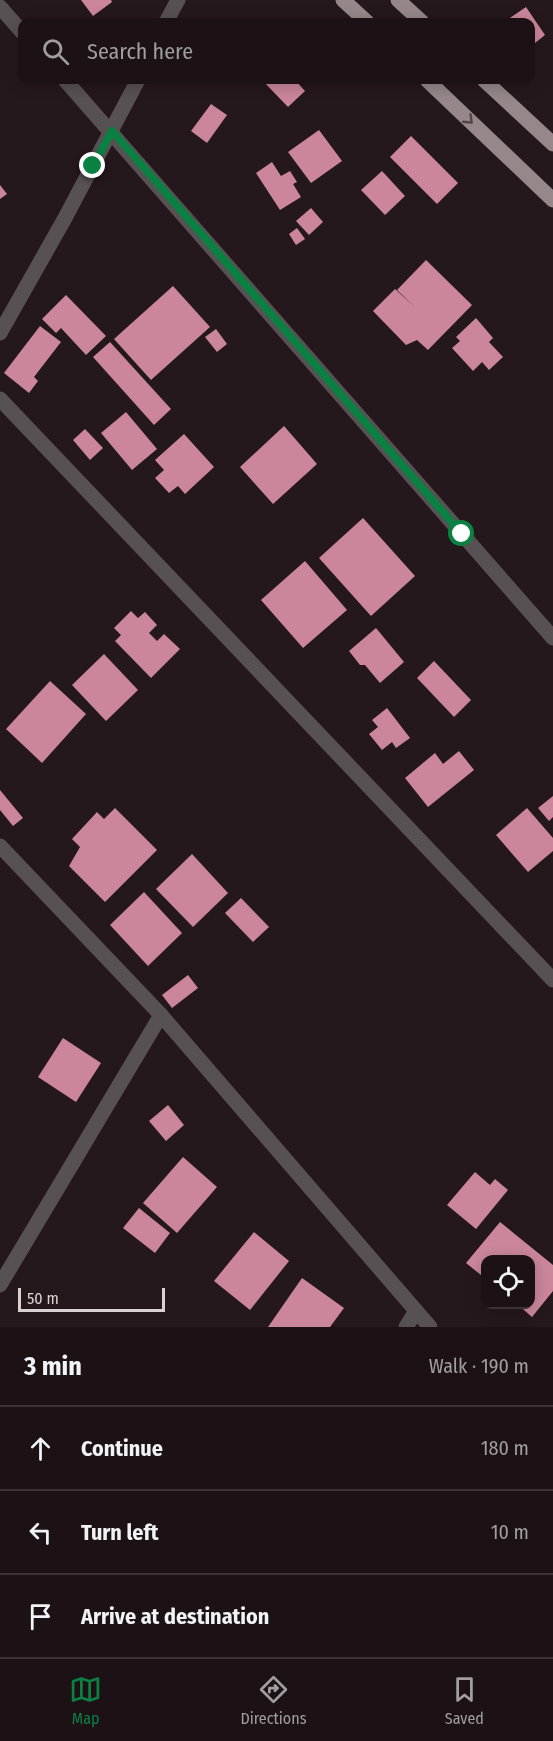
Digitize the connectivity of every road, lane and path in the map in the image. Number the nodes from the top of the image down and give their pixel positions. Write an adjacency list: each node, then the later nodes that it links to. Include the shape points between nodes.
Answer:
1 (178, 0): 5 (street)
2 (343, 0): 6 (main road)
3 (398, 0): 7 (main road)
4 (2, 12): 8 (street)
5 (168, 18)
6 (363, 18)
7 (418, 18)
8 (18, 28)
9 (69, 84): 13 (street)
10 (136, 84): 13 (street)
11 (431, 84): 15 (main road, one-way to 15)
12 (488, 84): 14 (main road)
13 (112, 131): 16 (street); 18 (street)
14 (553, 144)
15 (553, 200)
16 (0, 333)
17 (0, 399): 20 (street)
18 (553, 638)
19 (0, 846): 21 (street)
20 (553, 980)
21 (161, 1015): 22 (street); 23 (street)
22 (0, 1285)
23 (416, 1311): 24 (street); 25 (street)
24 (406, 1327)
25 (430, 1327)

